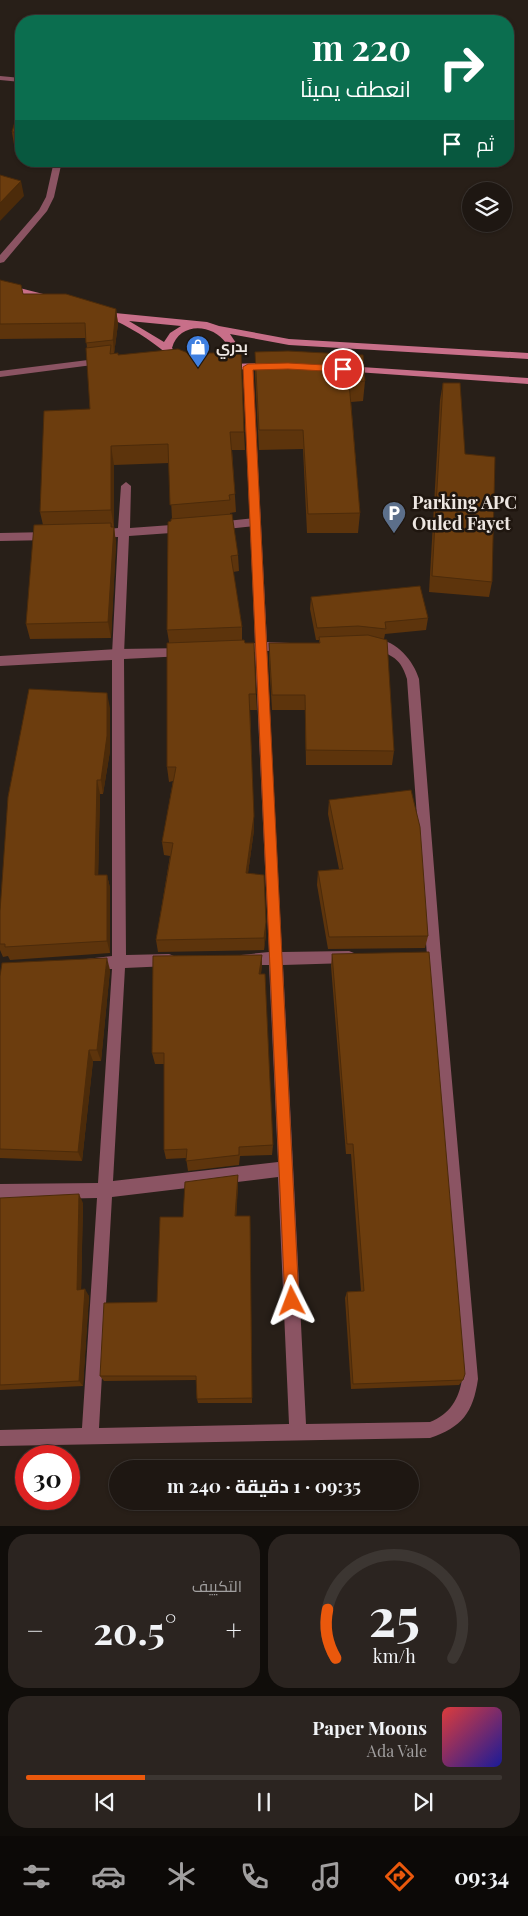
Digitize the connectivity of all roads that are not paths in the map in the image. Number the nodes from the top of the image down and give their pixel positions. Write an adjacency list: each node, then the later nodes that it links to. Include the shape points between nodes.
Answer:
1 (0, 78): 2 (street)
2 (15, 79)
3 (57, 167): 4 (street, via 50,197 43,211)
4 (1, 260)
5 (0, 286): 6 (main road)
6 (57, 301)
7 (95, 310): 8 (main road)
8 (114, 316): 9 (main road); 11 (main road)
9 (195, 325): 10 (main road); 11 (main road, via 176,332)
10 (218, 329): 12 (main road, via 289,342); 16 (main road, via 232,343 231,350 223,360 207,366)
11 (165, 351): 14 (main road)
12 (528, 356)
13 (113, 360): 18 (street)
14 (188, 365)
15 (278, 366): 16 (main road)
16 (248, 367): 21 (street)
17 (337, 368): 19 (main road)
18 (0, 374)
19 (528, 381)
20 (126, 486): 22 (street)
21 (255, 522): 22 (street); 28 (street)
22 (124, 534): 23 (street); 31 (street)
23 (86, 535)
24 (57, 536): 25 (street)
25 (0, 537)
26 (357, 644): 42 (street, via 389,648 406,661 413,679 429,956 470,1379 463,1407 443,1426 430,1430)
27 (299, 646): 28 (street)
28 (261, 647): 29 (street); 34 (street)
29 (223, 649)
30 (195, 650): 31 (street)
31 (118, 654): 32 (street); 37 (street)
32 (0, 661)
33 (365, 957): 34 (street)
34 (276, 958): 35 (street); 39 (street)
35 (237, 959)
36 (178, 960): 37 (street)
37 (119, 961): 38 (street); 40 (street)
38 (79, 963)
39 (286, 1169): 40 (street); 42 (street)
40 (105, 1190): 41 (street); 43 (street)
41 (0, 1192)
42 (298, 1433): 43 (street)
43 (90, 1436): 44 (street)
44 (0, 1438)

